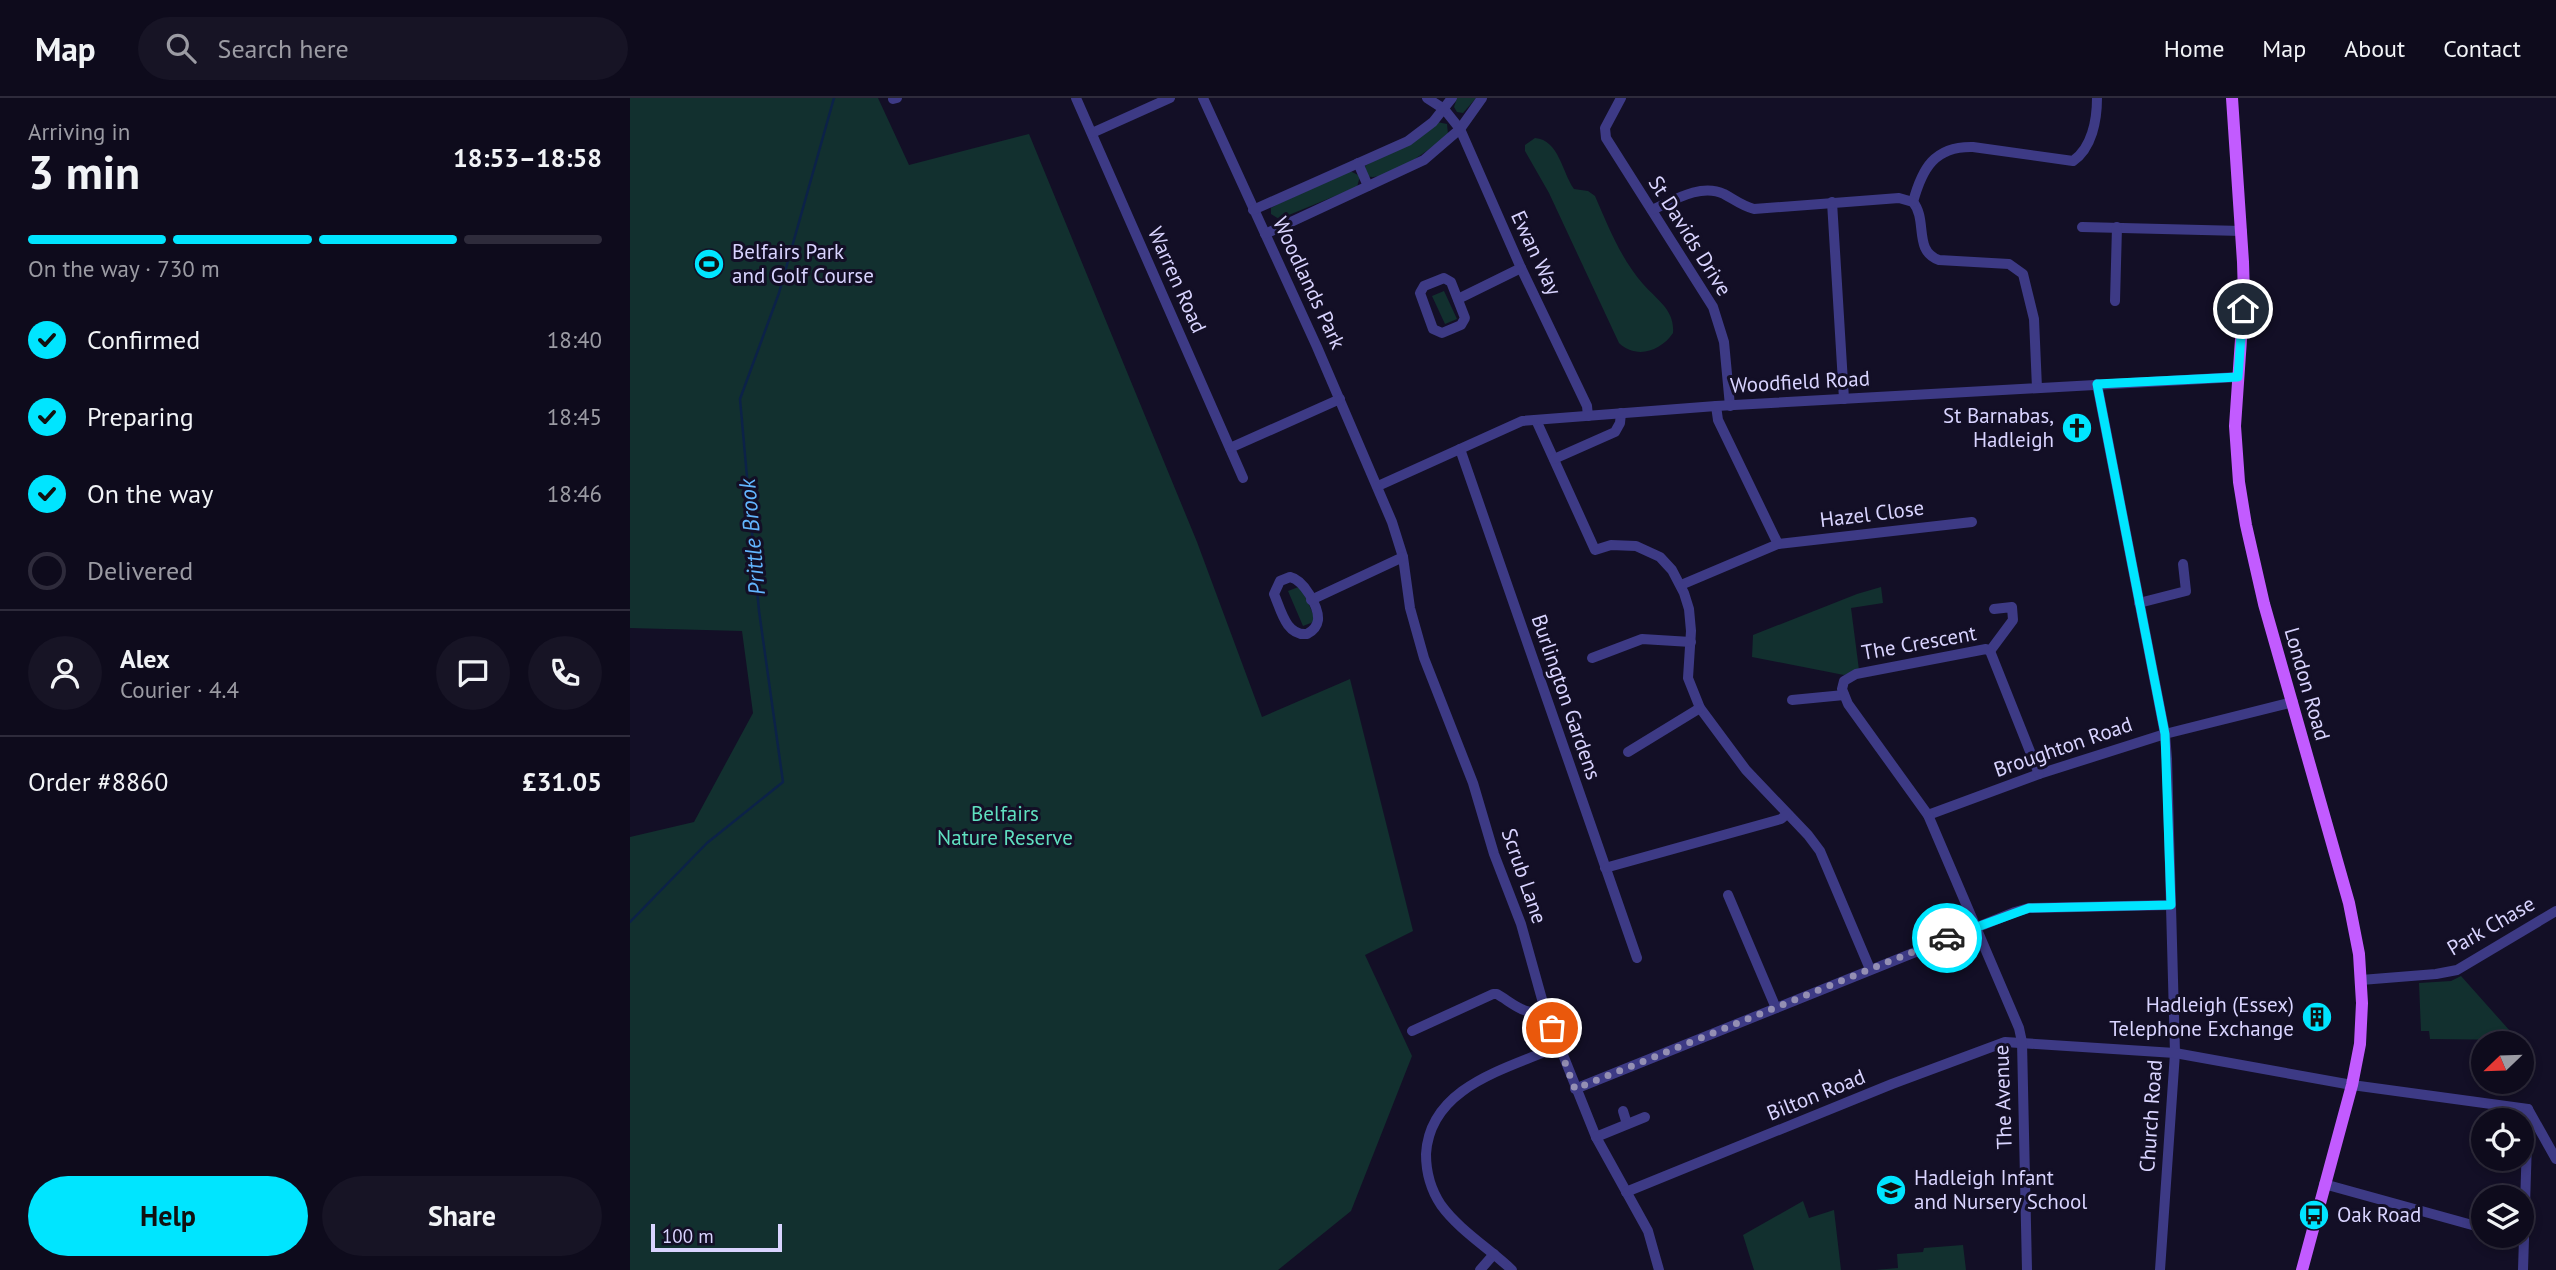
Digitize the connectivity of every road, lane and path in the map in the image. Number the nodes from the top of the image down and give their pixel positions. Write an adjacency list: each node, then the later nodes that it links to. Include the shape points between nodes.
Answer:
1 (1076, 98): 12 (street, Warren Road)
2 (1170, 98): 12 (street)
3 (1203, 98): 18 (street, Woodlands Park)
4 (1427, 98): 10 (street, Ewan Way)
5 (1452, 98): 10 (street)
6 (1482, 98): 11 (street)
7 (1621, 98): 17 (street, St Davids Drive, via 1605,128 1606,138)
8 (2096, 98): 16 (street, via 2089,140 2073,161 1958,148 1927,166)
9 (2232, 98): 21 (main road, London Road)
10 (1444, 109): 11 (street, Ewan Way); 13 (street, via 1408,141)
11 (1460, 129): 14 (street, via 1424,160); 23 (street, Ewan Way)
12 (1091, 133): 36 (street, Warren Road)
13 (1358, 163): 14 (street); 18 (street)
14 (1368, 186): 22 (street)
15 (1832, 202): 16 (street, via 1904,198); 17 (street, via 1754,209 1705,188); 30 (street)
16 (1913, 202): 28 (street, via 1924,250 1931,257 2009,264 2023,274 2034,319)
17 (1652, 209): 32 (street, St Davids Drive, via 1719,321)
18 (1254, 210): 22 (street, Woodlands Park)
19 (2082, 227): 20 (street)
20 (2117, 228): 21 (street); 25 (street)
21 (2242, 231): 26 (main road, London Road, via 2244,296)
22 (1265, 234): 29 (street, Woodlands Park)
23 (1521, 268): 24 (street); 34 (street, Ewan Way)
24 (1458, 299): 24 (street, via 1465,320 1441,333 1433,328 1420,293 1424,286 1444,278 1451,282)
25 (2115, 301)
26 (2238, 377): 27 (street, Woodfield Road); 54 (main road, London Road, via 2236,447 2246,526)
27 (2097, 384): 28 (street, Woodfield Road); 47 (street, Church Road)
28 (2037, 388): 30 (street, Woodfield Road)
29 (1340, 399): 36 (street); 40 (street, Woodlands Park)
30 (1844, 399): 32 (street, Woodfield Road)
31 (1716, 406): 32 (street, Woodfield Road); 33 (street, Woodfield Road); 42 (street, via 1718,419)
32 (1730, 406)
33 (1621, 414): 34 (street, Woodfield Road); 38 (street, via 1615,432)
34 (1588, 416): 35 (street, Woodfield Road)
35 (1536, 420): 37 (street, Woodfield Road, via 1522,421); 38 (street)
36 (1230, 448): 39 (street, Warren Road)
37 (1460, 449): 40 (street, Woodfield Road); 61 (street, Burlington Gardens)
38 (1554, 459): 45 (street, via 1594,550 1619,544 1644,548 1666,563)
39 (1243, 478)
40 (1378, 486): 43 (street, Scrub Lane)
41 (1972, 522): 42 (street, Hazel Close)
42 (1778, 544): 45 (street, Hazel Close)
43 (1403, 557): 46 (street); 70 (street, Scrub Lane, via 1410,608 1424,658 1473,783)
44 (2183, 564): 47 (street, via 2186,591)
45 (1681, 585): 49 (street, via 1689,610)
46 (1311, 600): 46 (street, via 1317,625 1307,634 1296,634 1274,594 1283,579 1294,578 1301,581)
47 (2139, 603): 56 (street, Church Road)
48 (1994, 609): 50 (street, via 2012,607 2013,620)
49 (1691, 642): 51 (street, via 1642,639); 55 (street, via 1688,678)
50 (1990, 651): 52 (street, The Crescent, via 1856,674 1844,681); 58 (street, The Crescent)
51 (1592, 658)
52 (1844, 695): 53 (street); 60 (street)
53 (1792, 700)
54 (2293, 702): 56 (street, Broughton Road); 68 (main road, London Road, via 2349,903)
55 (1700, 708): 57 (street); 59 (street, via 1746,770)
56 (2165, 734): 58 (street, Broughton Road); 63 (street, Church Road)
57 (1628, 752)
58 (2039, 774): 60 (street, Broughton Road)
59 (1787, 814): 61 (street); 67 (street, via 1821,851)
60 (1928, 815): 65 (street, The Avenue)
61 (1605, 868): 66 (street, Burlington Gardens)
62 (1728, 895): 69 (street)
63 (2171, 905): 65 (street, via 2029,908); 74 (street, Church Road)
64 (2556, 911): 68 (street, Park Chase, via 2457,970)
65 (1976, 926): 67 (street); 72 (street, The Avenue)
66 (1637, 958)
67 (1870, 969): 69 (street)
68 (2361, 980): 75 (main road, London Road, via 2360,1044)
69 (1776, 1007): 76 (street)
70 (1545, 1010): 71 (street, via 1530,1013 1493,994); 73 (street, Scrub Lane)
71 (1412, 1031)
72 (2022, 1042): 74 (street, Bilton Road); 85 (street, Bilton Road, via 1990,1046); 92 (street, The Avenue)
73 (1559, 1046): 76 (street, Scrub Lane); 88 (street, via 1459,1092 1439,1114 1428,1141 1427,1170 1437,1198 1448,1214)
74 (2175, 1053): 75 (street, Bilton Road); 93 (street, Church Road)
75 (2352, 1085): 77 (street, Bilton Road); 84 (main road, London Road)
76 (1575, 1089): 82 (street, Scrub Lane)
77 (2521, 1108)
78 (1623, 1111): 81 (street)
79 (1645, 1117): 81 (street)
80 (2534, 1120): 83 (street)
81 (1628, 1124): 82 (street)
82 (1596, 1137): 85 (street, Scrub Lane)
83 (2556, 1159)
84 (2324, 1184): 86 (street); 94 (main road, London Road)
85 (1626, 1192): 91 (street, Scrub Lane, via 1648,1231)
86 (2471, 1225)
87 (2524, 1248): 95 (street)
88 (1494, 1254): 89 (street); 90 (street)
89 (1480, 1270)
90 (1512, 1270)
91 (1659, 1270)
92 (2027, 1270)
93 (2160, 1270)
94 (2302, 1270)
95 (2524, 1270)

